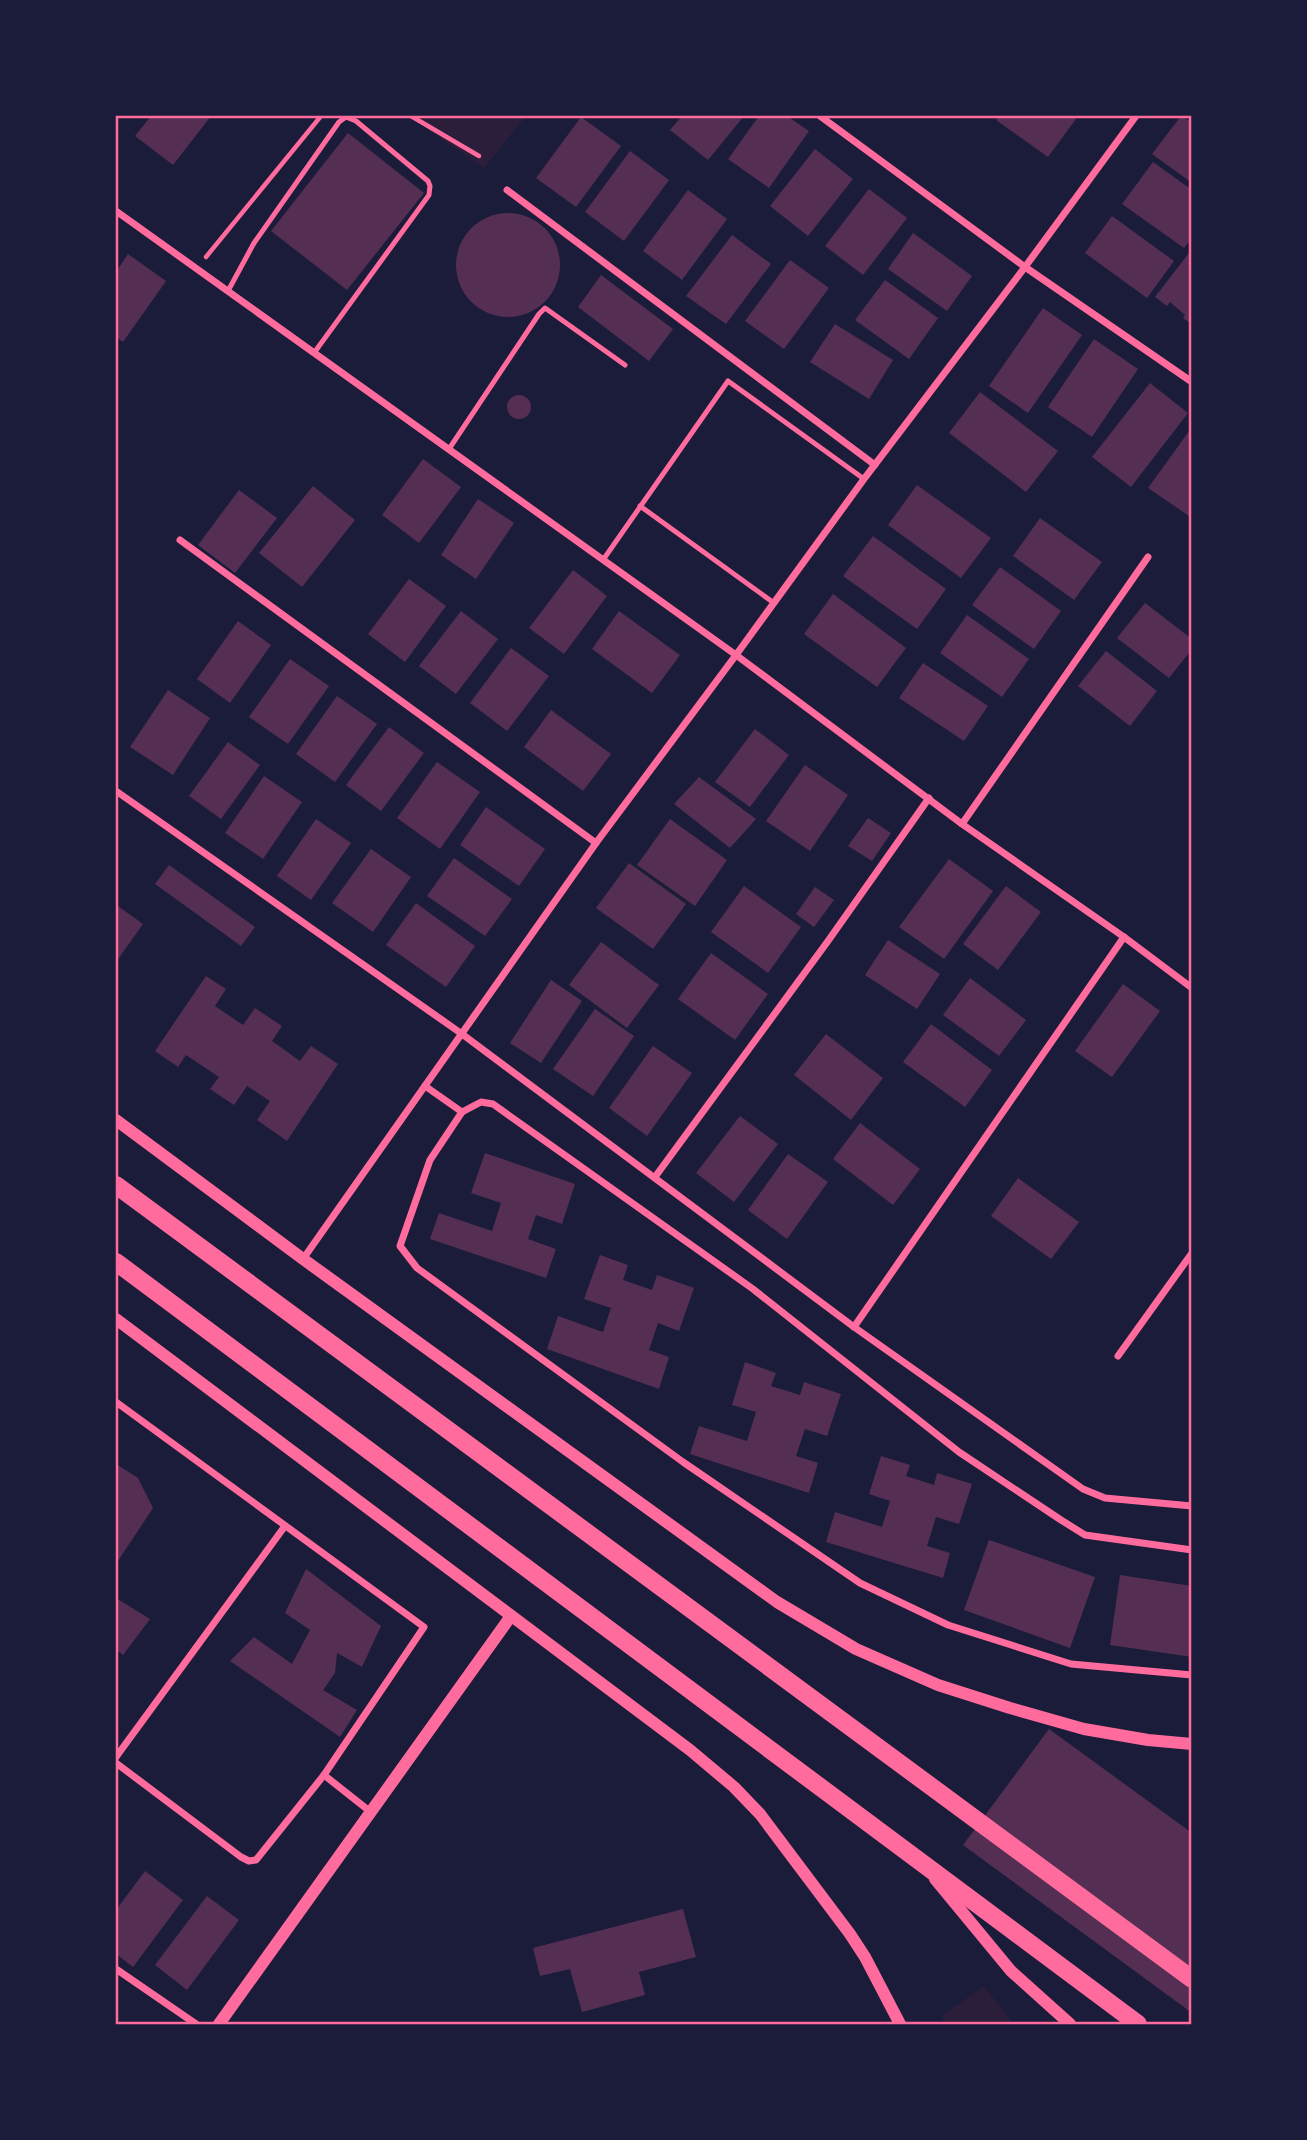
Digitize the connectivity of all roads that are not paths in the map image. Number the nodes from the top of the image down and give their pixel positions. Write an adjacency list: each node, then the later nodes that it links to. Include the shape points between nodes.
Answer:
1 (820, 116): 5 (street)
2 (1136, 116): 5 (street)
3 (507, 190): 11 (street)
4 (116, 211): 6 (street)
5 (1025, 267): 9 (street); 11 (street)
6 (228, 291): 7 (street); 7 (lane, via 254,243 339,122 346,117 356,121 428,181 429,195)
7 (314, 352): 10 (street)
8 (625, 365): 10 (lane, via 545,308)
9 (1192, 382)
10 (449, 449): 16 (street)
11 (875, 465): 12 (street)
12 (864, 479): 13 (lane, via 728,381); 17 (street)
13 (640, 506): 16 (lane); 17 (lane)
14 (180, 540): 22 (street)
15 (1148, 557): 21 (street)
16 (603, 559): 18 (street)
17 (775, 603): 18 (street)
18 (736, 655): 20 (street); 22 (street)
19 (116, 791): 25 (street)
20 (929, 798): 21 (street); 29 (street)
21 (962, 824): 23 (street)
22 (596, 843): 25 (street)
23 (1124, 937): 24 (street); 35 (street)
24 (1192, 988)
25 (462, 1034): 26 (street); 29 (street)
26 (425, 1086): 27 (street); 32 (street)
27 (462, 1112): 40 (street, via 481,1102 493,1104 753,1289 959,1452 1084,1535); 42 (street, via 430,1160 400,1246 417,1268 683,1462 860,1583 948,1625 1070,1664)
28 (116, 1120): 32 (street)
29 (655, 1177): 35 (street)
30 (116, 1185): 50 (main road)
31 (1192, 1253): 36 (street)
32 (303, 1259): 43 (street, via 777,1602 856,1649 938,1685 1084,1730)
33 (116, 1262): 48 (main road)
34 (116, 1319): 41 (street)
35 (854, 1327): 38 (street, via 1083,1489 1105,1498)
36 (1118, 1356)
37 (116, 1402): 39 (street)
38 (1192, 1506)
39 (285, 1526): 44 (street); 46 (street, via 424,1627)
40 (1192, 1550)
41 (511, 1616): 47 (street); 53 (street, via 690,1750 760,1814 855,1941)
42 (1192, 1675)
43 (1192, 1744)
44 (116, 1757)
45 (116, 1763): 46 (street, via 248,1861 256,1860)
46 (324, 1775): 47 (street)
47 (372, 1813): 52 (street)
48 (922, 1863): 54 (street, via 1010,1971); 55 (main road)
49 (116, 1969): 51 (street)
50 (1192, 1979)
51 (196, 2025)
52 (219, 2025)
53 (900, 2025)
54 (1070, 2025)
55 (1138, 2025)

